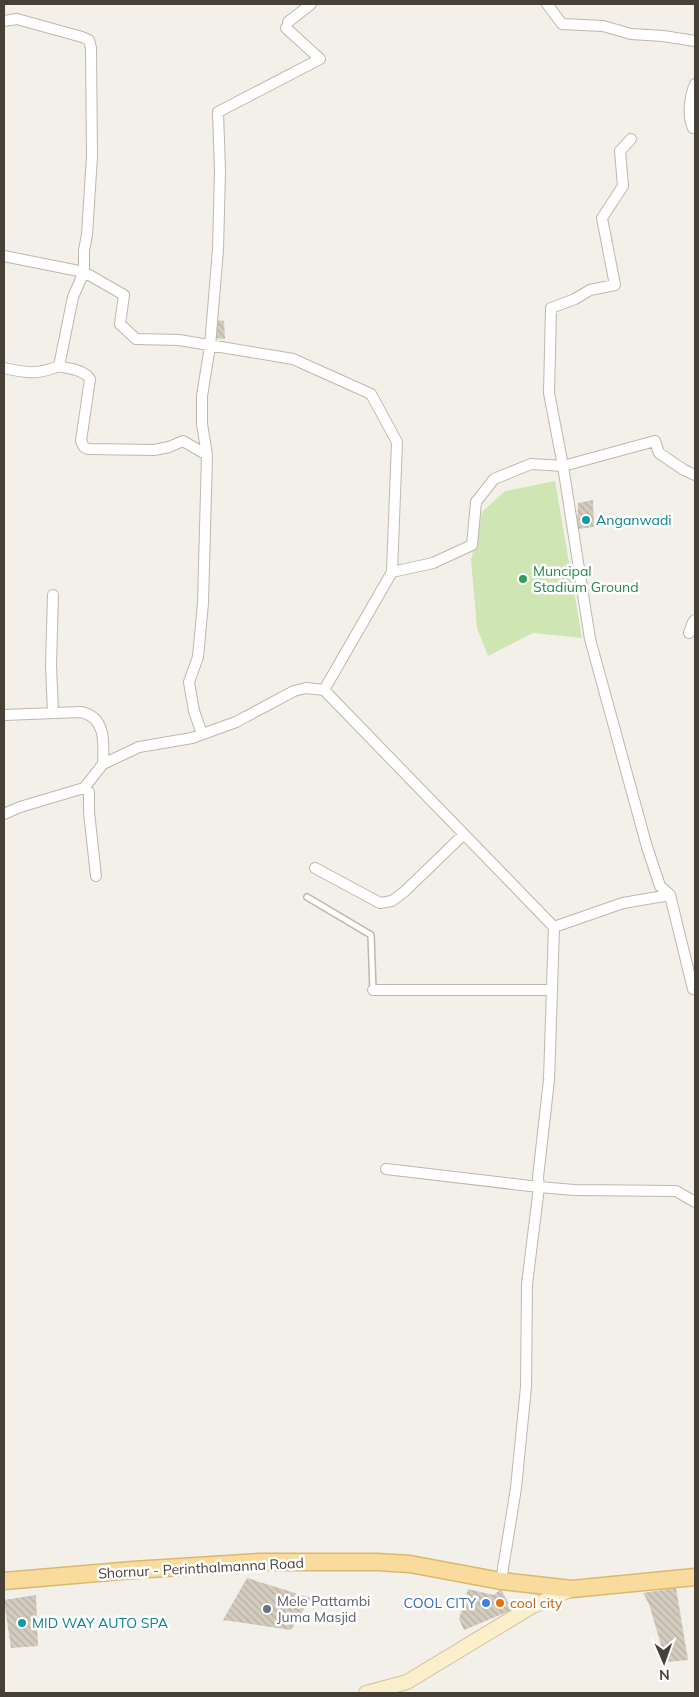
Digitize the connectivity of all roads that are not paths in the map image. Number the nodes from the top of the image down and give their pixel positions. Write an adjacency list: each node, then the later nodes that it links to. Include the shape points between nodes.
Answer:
1 (311, 4): 10 (street, via 287,25 320,60 218,112 218,250)
2 (547, 4): 4 (street, via 562,24 603,26 631,34)
3 (4, 21): 9 (street, via 17,20 89,40 92,156)
4 (695, 41)
5 (695, 84): 6 (street, via 689,121)
6 (695, 128)
7 (631, 139): 14 (street, via 620,150 623,186 602,218 615,286 590,290 551,308 549,392)
8 (4, 256): 9 (street)
9 (84, 272): 10 (street, via 124,295 120,324 136,339 179,340); 11 (street, via 73,297)
10 (210, 346): 13 (street, via 202,396); 16 (street, via 293,359 371,394 396,442)
11 (59, 366): 12 (street, via 34,374); 13 (street, via 86,374 90,379 81,442 84,447 154,450 183,442)
12 (4, 368)
13 (207, 455): 23 (street, via 200,640 189,682)
14 (564, 466): 15 (street, via 655,441 659,453); 16 (street, via 531,464 494,479 476,502 472,545 433,564); 30 (street, via 590,640 650,855 660,886)
15 (695, 475)
16 (392, 572): 20 (street)
17 (53, 595): 21 (street)
18 (695, 620): 19 (street)
19 (689, 633)
20 (324, 690): 23 (street, via 306,688 294,691 236,722); 27 (street)
21 (53, 713): 22 (street); 24 (street, via 81,712 96,720 104,745)
22 (4, 715)
23 (202, 734): 24 (street, via 139,747)
24 (104, 764): 25 (street)
25 (84, 788): 26 (street); 29 (street, via 89,792)
26 (4, 814)
27 (464, 834): 28 (street, via 392,901 380,903); 32 (street)
28 (314, 868)
29 (96, 876)
30 (670, 895): 32 (street, via 623,903); 33 (street)
31 (307, 897): 34 (lane, via 371,935)
32 (554, 927): 35 (street)
33 (695, 989)
34 (373, 990): 35 (street)
35 (552, 990): 37 (street, via 549,1080)
36 (386, 1169): 37 (street)
37 (539, 1188): 38 (street, via 676,1190); 41 (street, via 527,1284 525,1397 516,1488)
38 (695, 1202)
39 (695, 1577): 42 (main road, Shornur - Perinthalmanna Road)
40 (4, 1581): 41 (main road, Shornur - Perinthalmanna Road, via 259,1562 378,1562)
41 (501, 1581): 42 (main road, Shornur - Perinthalmanna Road)
42 (572, 1589): 43 (main road, via 531,1607 407,1682)
43 (366, 1693)

